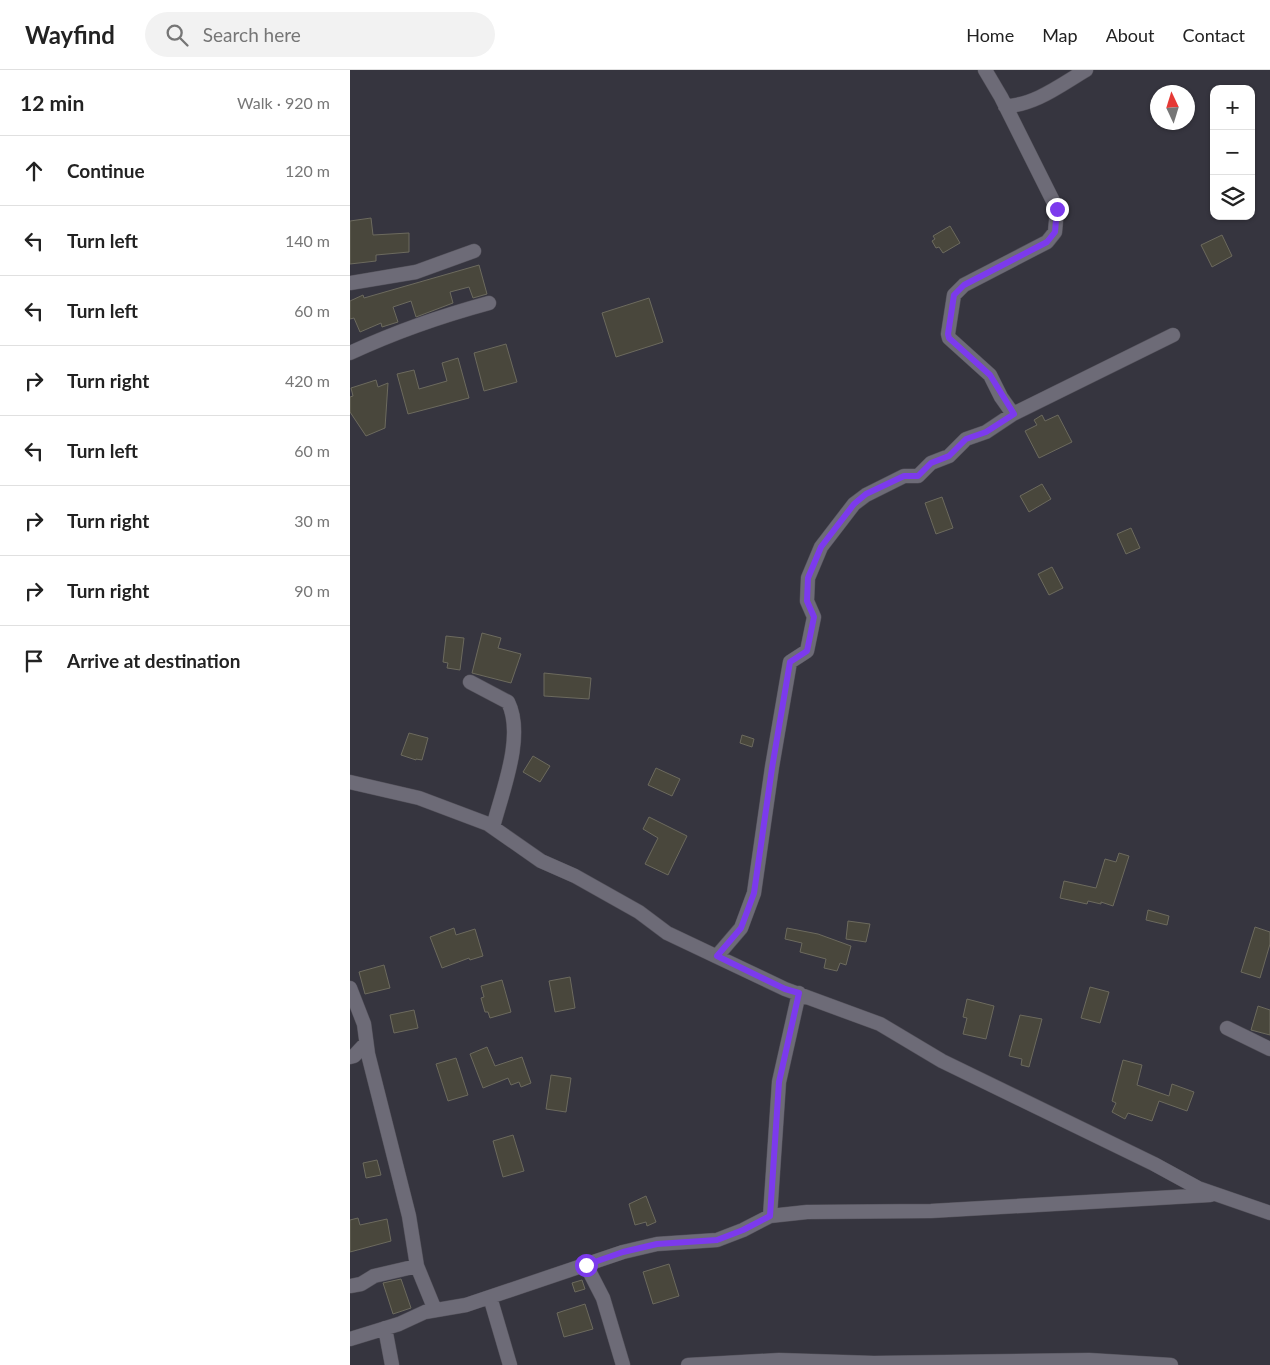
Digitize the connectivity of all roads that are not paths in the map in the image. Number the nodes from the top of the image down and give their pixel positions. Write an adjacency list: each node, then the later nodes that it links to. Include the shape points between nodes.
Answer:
1 (985, 70): 3 (street)
2 (1086, 70): 3 (street, via 1033,99 1016,106)
3 (1005, 106): 9 (street, via 1057,209 1055,232 1047,242 958,291 954,295 948,334 990,375)
4 (474, 251): 5 (street, via 416,272)
5 (350, 283)
6 (489, 303): 8 (street, via 445,315)
7 (1173, 335): 9 (street)
8 (350, 353)
9 (1014, 414): 13 (street, via 986,432 966,439 949,456 931,463 918,476 904,476 866,494 854,504 821,547 808,578 807,601 814,617 807,651 790,662 754,893 741,928)
10 (470, 682): 12 (street, via 508,702 511,708 514,746)
11 (350, 782): 12 (street, via 419,798)
12 (493, 827): 13 (street, via 541,861 639,912 667,933)
13 (717, 956): 15 (street)
14 (350, 988): 17 (street, via 364,1024)
15 (799, 993): 21 (street, via 880,1024 942,1061); 23 (street, via 779,1082)
16 (1227, 1028): 18 (street)
17 (366, 1043): 19 (street); 20 (street)
18 (1270, 1049)
19 (352, 1057): 20 (street)
20 (371, 1064): 25 (street, via 410,1216)
21 (1216, 1195): 22 (street); 23 (street, via 931,1211 806,1212)
22 (1270, 1213)
23 (770, 1216): 24 (street, via 717,1240 657,1244)
24 (586, 1265): 27 (street); 34 (street, via 604,1298)
25 (417, 1266): 26 (street, via 374,1276); 28 (street)
26 (350, 1286)
27 (490, 1297): 28 (street); 33 (street)
28 (435, 1310): 29 (street)
29 (385, 1328): 30 (street); 32 (street)
30 (350, 1339)
31 (874, 1364): 35 (street, via 779,1360); 36 (street, via 1089,1360)
32 (392, 1365)
33 (510, 1365)
34 (623, 1365)
35 (688, 1365)
36 (1171, 1365)

